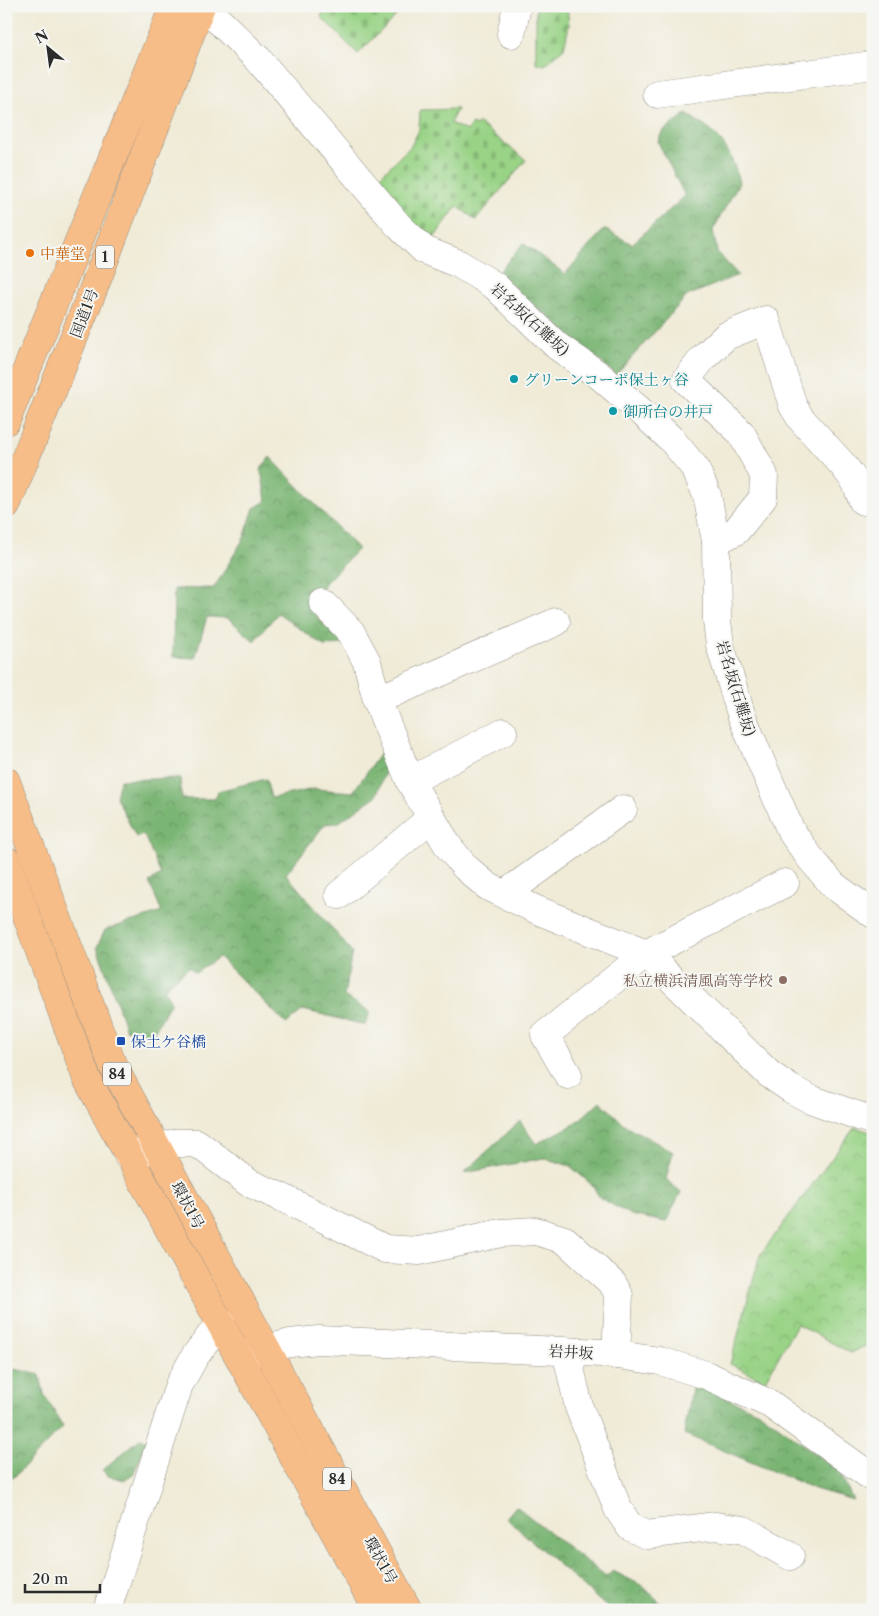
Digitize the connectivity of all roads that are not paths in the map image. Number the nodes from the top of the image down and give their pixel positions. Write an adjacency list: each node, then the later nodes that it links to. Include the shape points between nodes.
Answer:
1 (517, 6): 3 (street)
2 (188, 8): 6 (main road, 国道1号 / 1); 8 (main road, 国道1号 / 1, via 95,285); 9 (street, 岩名坂(石難坂), via 217,19 258,59 398,225 424,250 459,264 495,286 557,346 602,377 671,439 699,477)
3 (511, 34)
4 (873, 65): 5 (street)
5 (657, 94)
6 (6, 422)
7 (863, 501): 9 (street, via 855,481 793,406 766,320 726,336 702,358 686,380 741,433 764,475 763,498 736,531)
8 (6, 506)
9 (716, 541): 22 (street, 岩名坂(石難坂), via 720,645 741,714 774,794 815,870)
10 (323, 603): 12 (street, via 351,632 367,662)
11 (556, 622): 12 (street)
12 (377, 700): 14 (street)
13 (503, 732): 14 (street)
14 (410, 781): 17 (street)
15 (6, 782): 26 (main road, 環状1号 / 84, via 113,1066)
16 (623, 810): 20 (street)
17 (431, 818): 20 (street, via 465,867 487,886); 21 (street)
18 (6, 860): 27 (main road, 環状1号 / 84, via 87,1079)
19 (785, 883): 23 (street)
20 (505, 894): 23 (street)
21 (339, 896)
22 (873, 914)
23 (646, 954): 24 (street, via 545,1035); 25 (street, via 769,1074 810,1099)
24 (568, 1074)
25 (873, 1121)
26 (157, 1148): 27 (street); 29 (main road, 環状1号 / 84); 31 (street, via 182,1142 197,1143 249,1183 385,1249 420,1251 501,1233 536,1231 565,1240 613,1284 619,1295)
27 (128, 1156): 28 (main road, 環状1号 / 84)
28 (221, 1322): 32 (main road, 環状1号 / 84); 35 (street, via 195,1356 179,1385)
29 (266, 1349): 30 (street, 岩井坂, via 319,1340); 32 (street, 岩井坂); 37 (main road, 環状1号 / 84)
30 (566, 1351): 31 (street, 岩井坂); 34 (street, via 579,1407 618,1509 630,1527 647,1535 716,1526 744,1530)
31 (616, 1355): 33 (street, 岩井坂, via 660,1361 706,1376 770,1404)
32 (239, 1356): 36 (main road, 環状1号 / 84)
33 (873, 1478)
34 (790, 1556)
35 (108, 1610)
36 (378, 1610)
37 (408, 1610)

